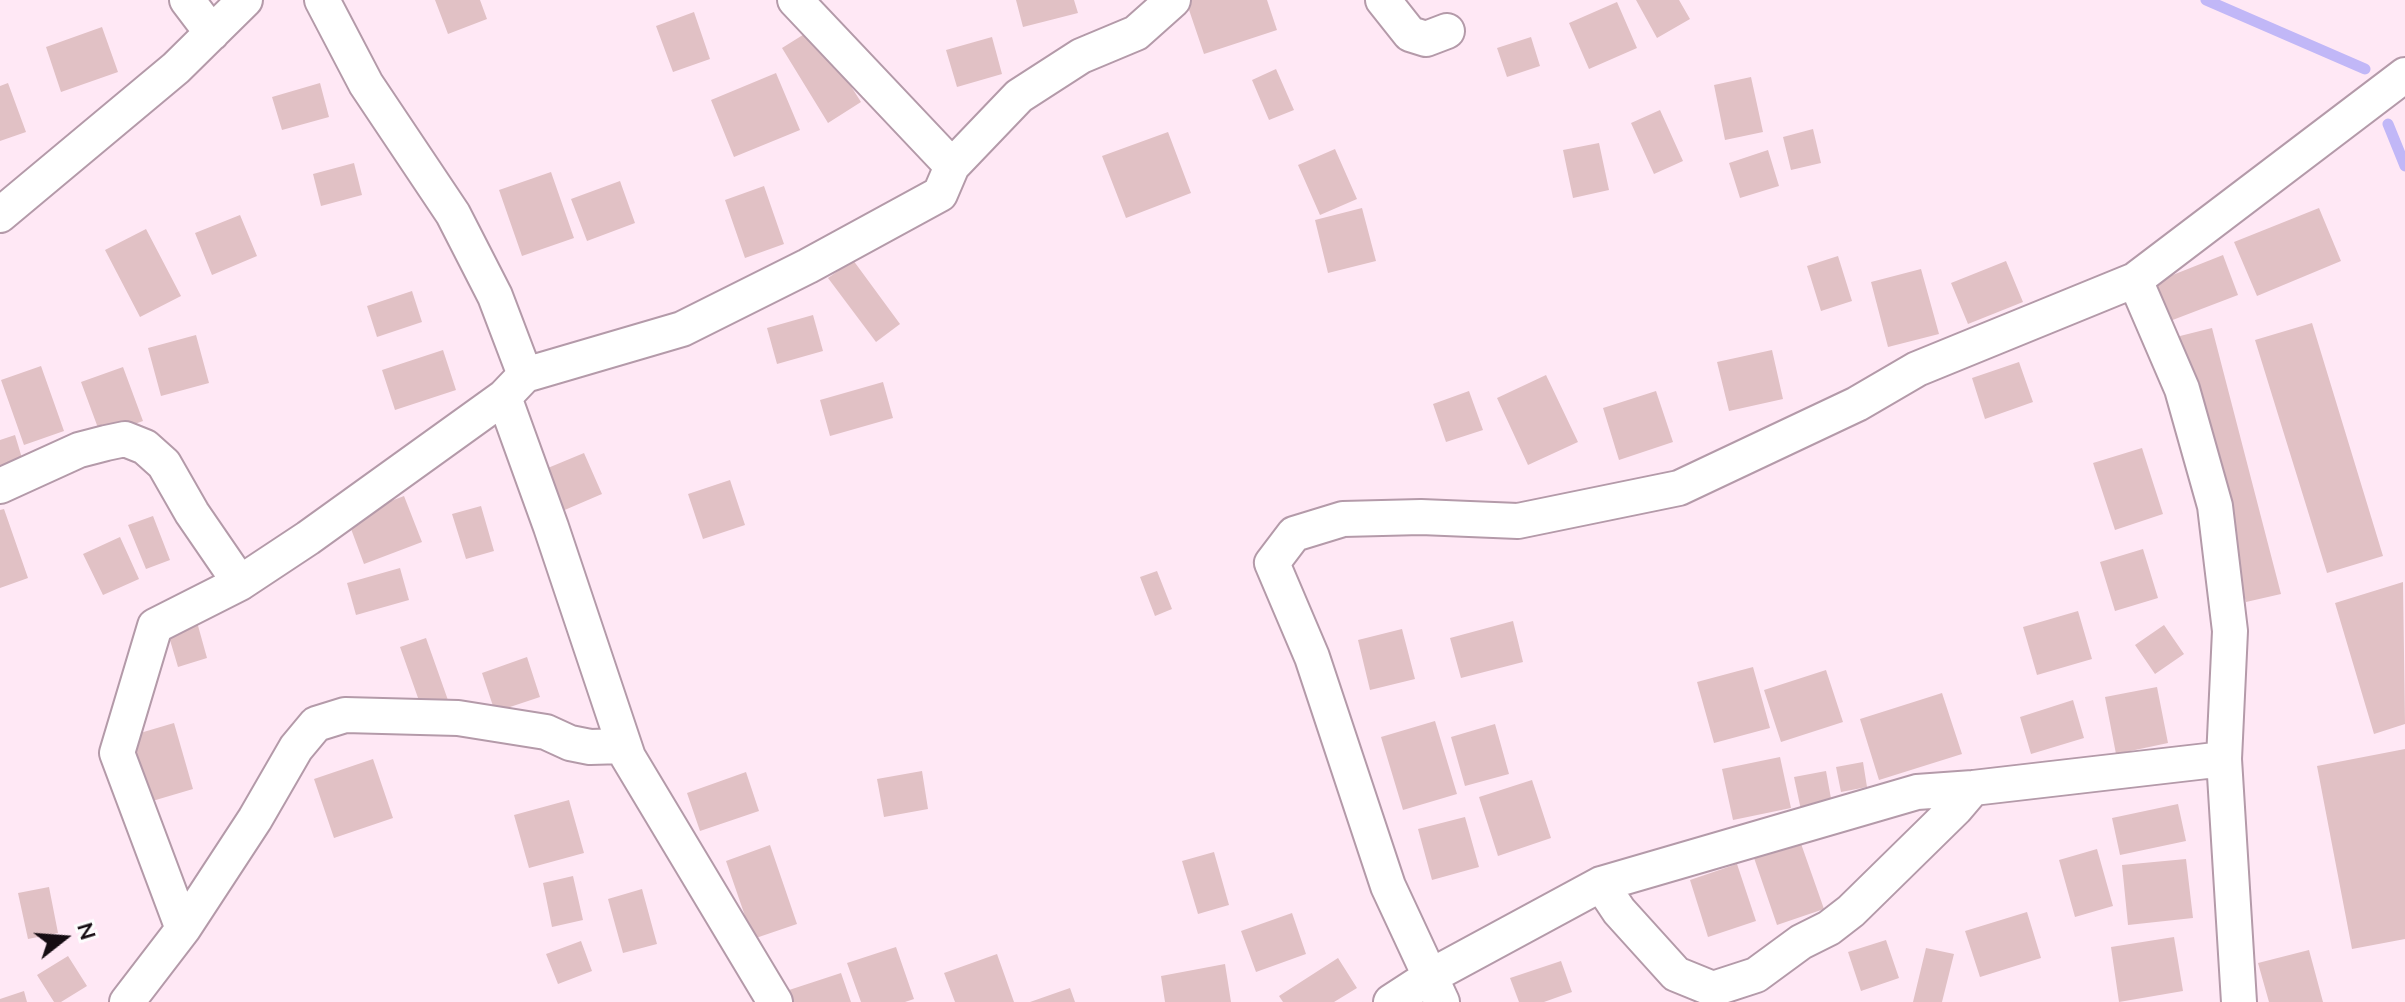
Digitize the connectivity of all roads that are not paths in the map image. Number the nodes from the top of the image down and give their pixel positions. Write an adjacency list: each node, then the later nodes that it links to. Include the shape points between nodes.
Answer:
1 (187, 0): 8 (street)
2 (245, 0): 8 (street)
3 (322, 0): 13 (street, via 366,84 453,214 495,296)
4 (795, 0): 10 (street)
5 (1173, 0): 10 (street, via 1136,33 1081,56 1019,96)
6 (1383, 0): 7 (street, via 1410,34 1426,39)
7 (1447, 31)
8 (212, 33): 11 (street)
9 (2405, 75): 12 (street)
10 (952, 166): 13 (street, via 940,194 808,266 682,329)
11 (0, 215)
12 (2135, 280): 17 (street, via 2182,389 2215,506 2230,631); 21 (street, via 1917,369 1857,404 1679,488 1518,521 1343,519 1294,534 1272,563 1312,657 1388,886)
13 (514, 386): 15 (street); 16 (street, via 551,527)
14 (0, 486): 15 (street, via 79,450 125,439 145,447 164,464)
15 (240, 583): 20 (street, via 155,626 117,753)
16 (624, 746): 20 (street, via 590,747 546,732 458,718 345,715 316,724); 23 (street)
17 (2224, 759): 18 (street); 25 (street)
18 (1973, 788): 19 (street, via 1917,792); 19 (street, via 1851,911 1756,975 1713,989 1676,974)
19 (1601, 884): 21 (street)
20 (183, 929): 22 (street)
21 (1436, 989): 24 (street)
22 (127, 1002)
23 (775, 1002)
24 (1391, 1002)
25 (2239, 1002)

